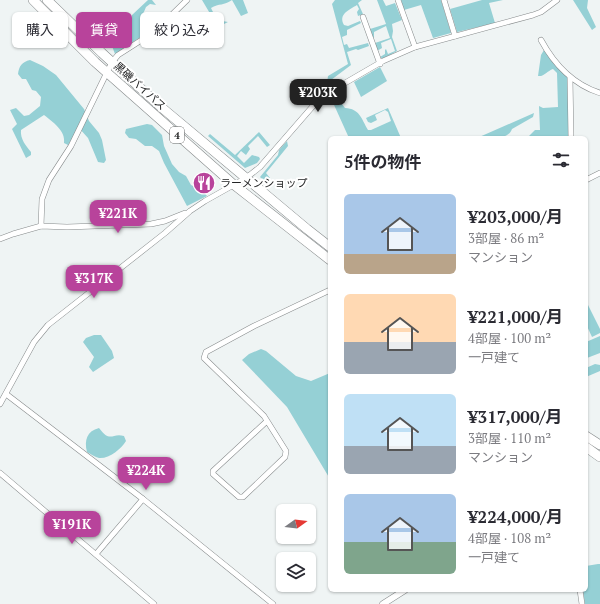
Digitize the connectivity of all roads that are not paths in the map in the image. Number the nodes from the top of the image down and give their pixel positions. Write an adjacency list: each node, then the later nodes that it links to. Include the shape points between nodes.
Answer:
1 (33, 0): 13 (highway, 黒磯バイパス / 4)
2 (47, 0): 11 (highway, 黒磯バイパス / 4)
3 (187, 0): 11 (street, via 154,32 118,55)
4 (398, 0): 10 (street)
5 (444, 0): 8 (street)
6 (557, 0): 8 (street, via 533,15)
7 (362, 17): 12 (street)
8 (455, 36): 10 (street)
9 (541, 40): 14 (street)
10 (414, 47): 12 (street)
11 (112, 62): 13 (street); 18 (highway, 黒磯バイパス / 4)
12 (380, 64): 18 (street, via 325,95 260,167)
13 (107, 73): 20 (highway, 黒磯バイパス / 4); 22 (street, via 71,146 49,180 42,199)
14 (570, 78): 15 (street); 16 (street)
15 (600, 93)
16 (572, 136)
17 (600, 173): 19 (street)
18 (246, 178): 20 (street); 24 (highway, 黒磯バイパス / 4)
19 (588, 179)
20 (233, 184): 21 (street); 25 (highway, 黒磯バイパス / 4)
21 (190, 212): 22 (street, via 152,224); 27 (street, via 48,325 34,342)
22 (41, 226): 23 (street)
23 (0, 239)
24 (328, 245)
25 (328, 258)
26 (328, 291): 29 (street, via 206,352 204,358)
27 (6, 394): 28 (street); 35 (street)
28 (0, 404)
29 (268, 421): 29 (street, via 213,471 213,474 239,497 243,497 285,457 286,451)
30 (588, 437): 31 (highway)
31 (600, 445)
32 (588, 448): 33 (highway)
33 (600, 457)
34 (0, 473): 36 (street)
35 (143, 500): 36 (street); 40 (street)
36 (96, 554): 39 (street)
37 (402, 592): 41 (street)
38 (580, 592): 42 (street)
39 (154, 604)
40 (273, 604)
41 (383, 604)
42 (582, 604)

